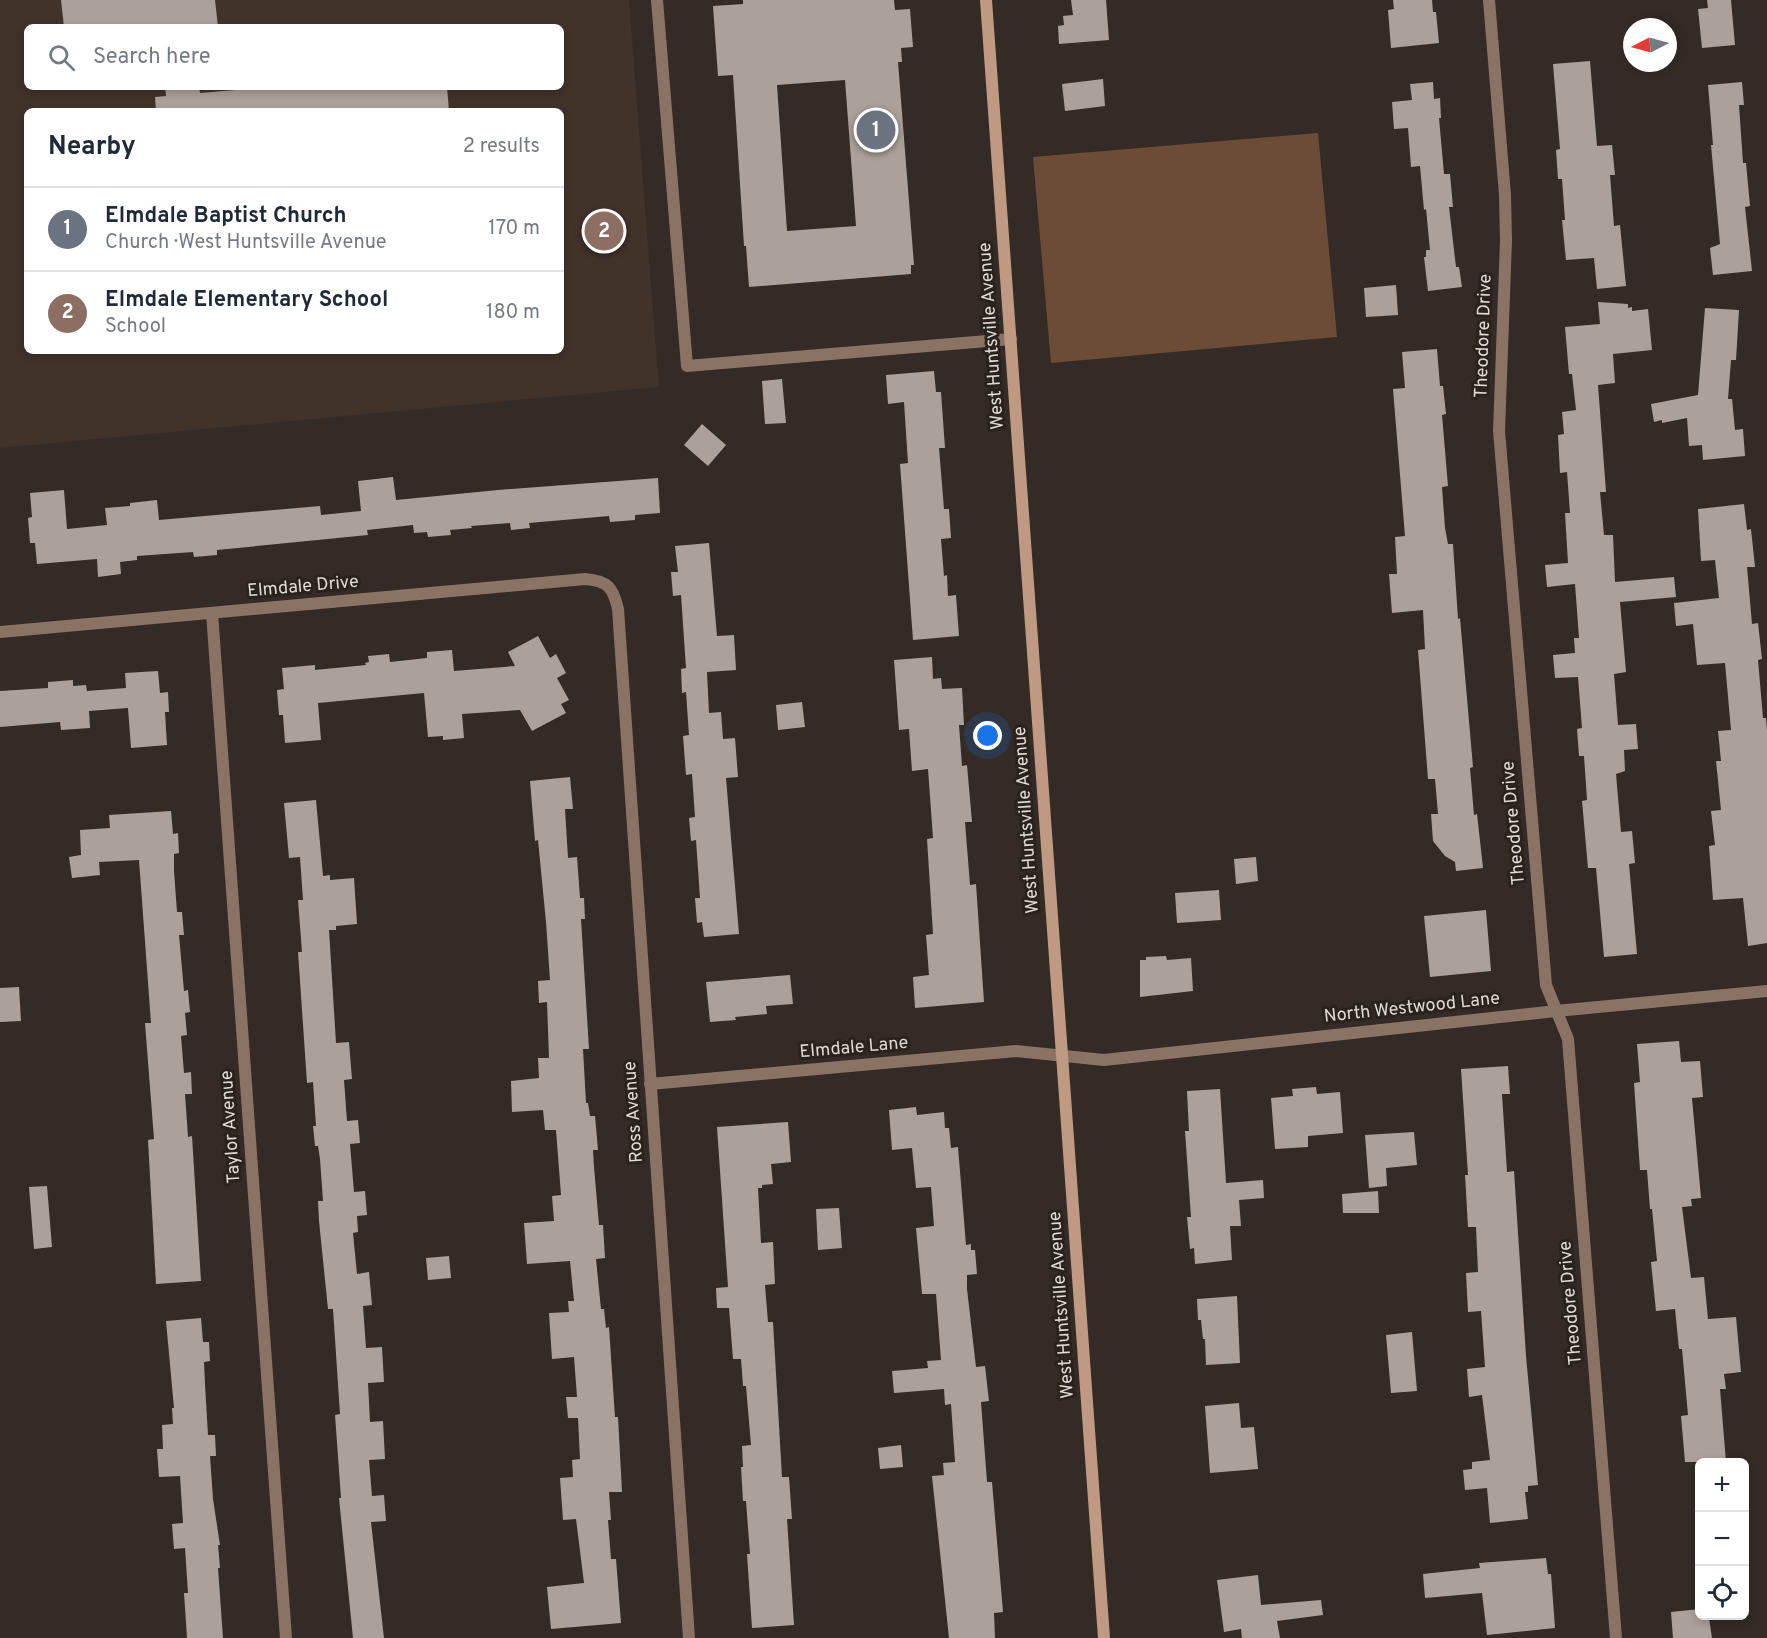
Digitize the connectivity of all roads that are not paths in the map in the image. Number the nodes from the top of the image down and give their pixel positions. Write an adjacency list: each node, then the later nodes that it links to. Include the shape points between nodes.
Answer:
1 (657, 0): 4 (street, via 687,366)
2 (986, 0): 4 (main road, West Huntsville Avenue)
3 (1489, 0): 9 (street, Theodore Drive, via 1506,206 1499,431 1546,985)
4 (1011, 339): 10 (main road, West Huntsville Avenue)
5 (608, 585): 6 (street, Elmdale Drive, via 585,579); 11 (street, Ross Avenue, via 618,609)
6 (212, 613): 7 (street, Elmdale Drive); 12 (street, Taylor Avenue)
7 (0, 632)
8 (1767, 991): 9 (street, North Westwood Lane)
9 (1556, 1011): 10 (street, North Westwood Lane, via 1104,1060); 15 (street, Theodore Drive, via 1568,1040)
10 (1062, 1056): 11 (street, Elmdale Lane, via 1016,1051); 14 (main road, West Huntsville Avenue)
11 (650, 1084): 13 (street, Ross Avenue)
12 (286, 1638)
13 (689, 1638)
14 (1104, 1638)
15 (1616, 1638)

